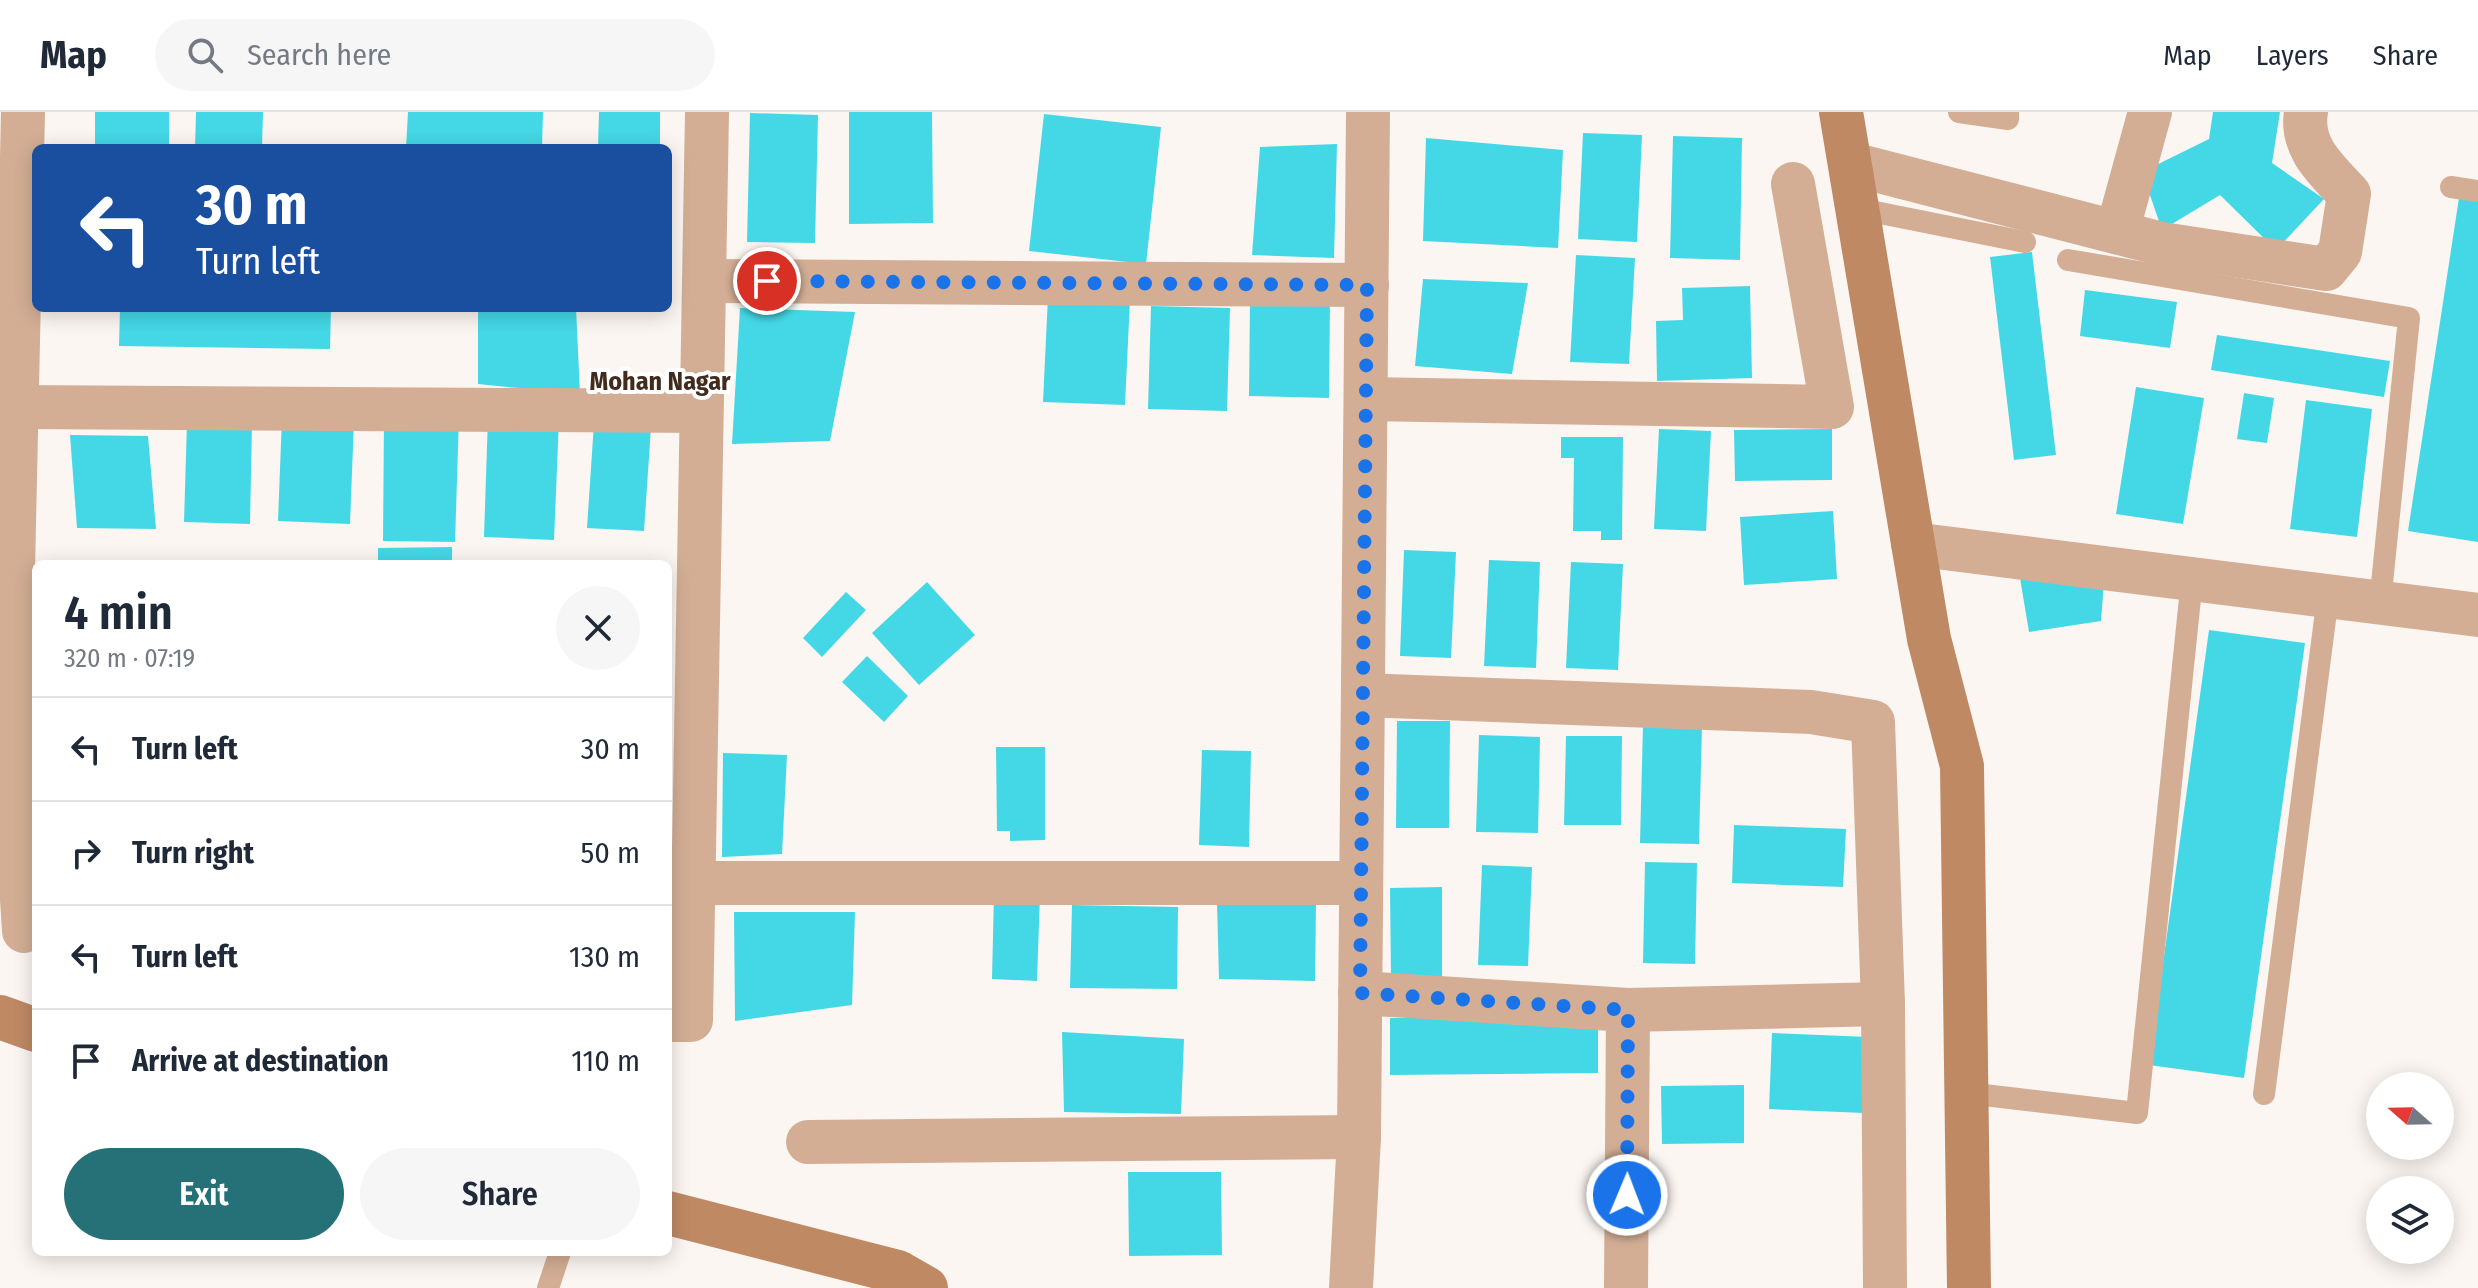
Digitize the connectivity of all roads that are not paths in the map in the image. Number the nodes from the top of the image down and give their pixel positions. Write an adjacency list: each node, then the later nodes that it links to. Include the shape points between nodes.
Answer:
1 (23, 112): 19 (street)
2 (707, 112): 17 (street)
3 (1368, 112): 18 (street)
4 (1841, 112): 9 (street)
5 (1959, 112): 6 (lane, via 2008,119)
6 (2008, 112)
7 (2150, 112): 14 (street)
8 (2306, 112): 14 (street, via 2312,154 2349,194 2340,252 2326,269)
9 (1852, 164): 13 (street); 14 (street)
10 (1793, 184): 20 (street, via 1832,407)
11 (2451, 187): 12 (lane)
12 (2478, 191)
13 (1860, 209): 15 (lane); 23 (street)
14 (2117, 232)
15 (2025, 242)
16 (2068, 260): 26 (lane, via 2409,318)
17 (704, 281): 18 (street); 22 (street)
18 (1367, 285): 20 (street)
19 (9, 334): 21 (street)
20 (1366, 399): 29 (street)
21 (16, 407): 22 (street); 27 (street)
22 (701, 411): 31 (street)
23 (1913, 544): 24 (street); 41 (street, via 1929,639 1962,766)
24 (2192, 579): 25 (street); 41 (lane, via 2137,1113)
25 (2328, 596): 26 (street); 42 (lane)
26 (2380, 603): 28 (street)
27 (6, 611): 30 (street)
28 (2478, 615)
29 (1363, 695): 33 (street); 36 (street, via 1811,712 1873,722)
30 (23, 707): 34 (street)
31 (682, 718): 32 (street)
32 (694, 883): 33 (street); 39 (street, via 691,1020)
33 (1361, 883): 35 (street)
34 (24, 931)
35 (1360, 993): 37 (street); 43 (street)
36 (1883, 1004): 37 (street); 51 (street)
37 (1628, 1010): 50 (street)
38 (0, 1017): 40 (street)
39 (672, 1020)
40 (32, 1029)
41 (1967, 1093): 52 (street)
42 (2264, 1094)
43 (1359, 1137): 44 (street); 49 (street)
44 (808, 1142)
45 (672, 1214): 48 (street, via 898,1272)
46 (559, 1256): 47 (lane)
47 (548, 1288)
48 (926, 1288)
49 (1351, 1288)
50 (1626, 1288)
51 (1885, 1288)
52 (1969, 1288)

